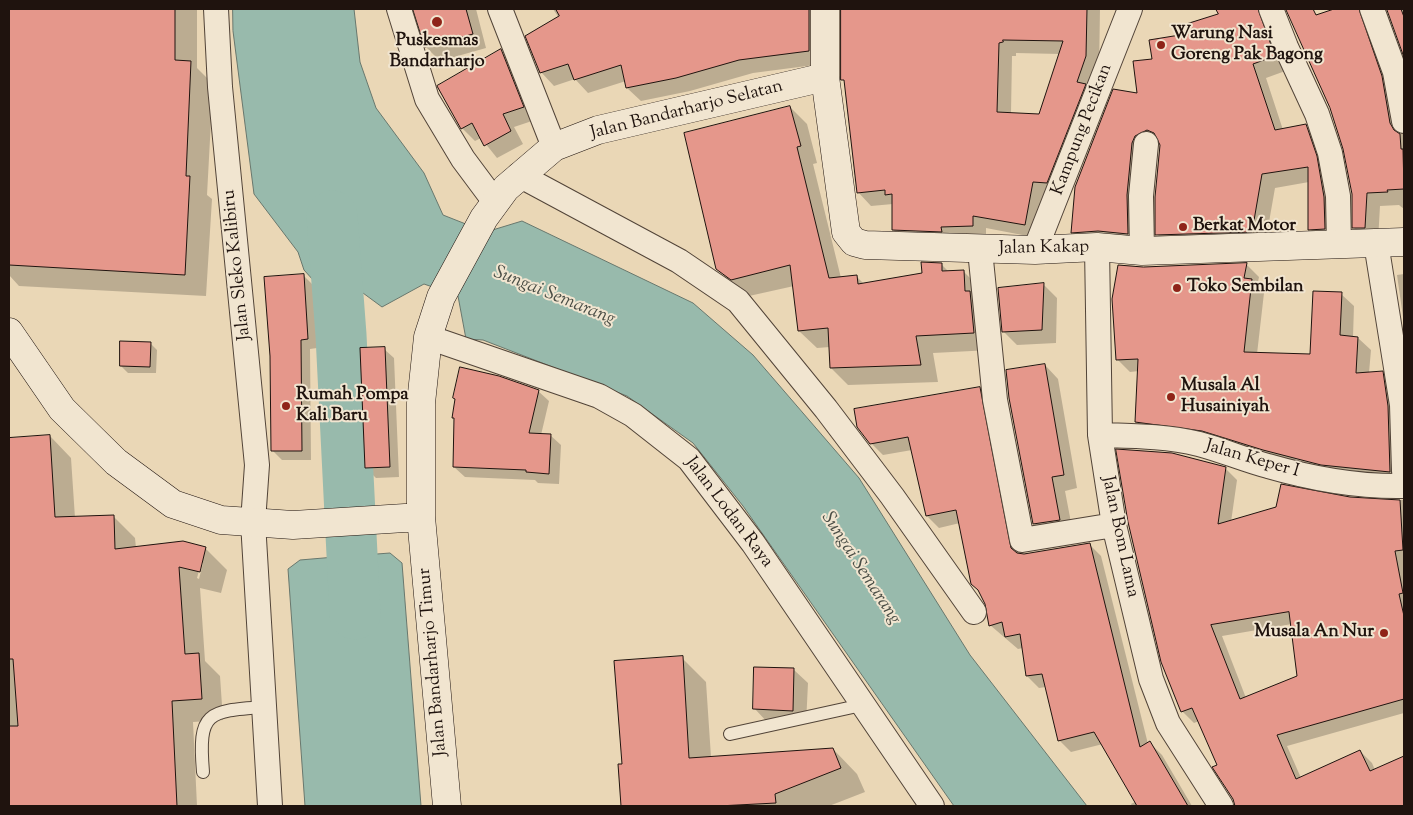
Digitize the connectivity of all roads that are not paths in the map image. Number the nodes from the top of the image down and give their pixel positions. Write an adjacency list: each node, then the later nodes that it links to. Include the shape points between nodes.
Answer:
1 (216, 9): 27 (street, Jalan Sleko Kalibiru, via 220,87 257,465)
2 (399, 9): 13 (street, via 427,98)
3 (500, 9): 11 (street)
4 (825, 9): 8 (street)
5 (1130, 9): 19 (street, Kampung Pecikan)
6 (1271, 9): 16 (street, via 1317,114 1330,153 1338,196)
7 (1372, 9): 9 (street, via 1395,72)
8 (825, 77): 11 (street, Jalan Bandarharjo Selatan, via 598,130); 18 (street, Jalan Kakap, via 846,232 851,240 865,245)
9 (1404, 121)
10 (1146, 144): 20 (street, via 1141,196)
11 (554, 147): 12 (street, Jalan Bandarharjo Selatan)
12 (518, 175): 13 (street, Jalan Bandarharjo Selatan); 29 (street, via 679,261 738,301 815,394)
13 (490, 210): 22 (street, Jalan Bandarharjo Selatan, via 441,298)
14 (1404, 242): 15 (street, Jalan Kakap)
15 (1376, 243): 16 (street, Jalan Kakap); 24 (street, via 1402,406)
16 (1339, 245): 20 (street, Jalan Kakap)
17 (1097, 247): 19 (street, Jalan Kakap); 20 (street, Jalan Kakap); 23 (street, Jalan Bom Lama)
18 (980, 250): 19 (street, Jalan Kakap); 28 (street, via 995,400 1022,540)
19 (1035, 250)
20 (1142, 250)
21 (9, 332): 27 (street, via 62,408 116,462 173,504 221,520)
22 (428, 337): 26 (street, Jalan Bandarharjo Selatan, via 421,403); 30 (street, Jalan Lodan Raya, via 599,396 633,415 689,459 753,543)
23 (1100, 435): 25 (street, Jalan Keper I, via 1159,436 1199,444 1322,480 1364,486); 28 (street, Jalan Bom Lama)
24 (1404, 471)
25 (1404, 486)
26 (421, 517): 27 (street, via 293,525); 35 (street, Jalan Bandarharjo Timur)
27 (253, 522): 31 (street, Jalan Sleko Kalibiru)
28 (1114, 525): 37 (street, Jalan Bom Lama, via 1150,679 1168,724)
29 (974, 612)
30 (862, 705): 32 (lane); 36 (street, Jalan Lodan Raya)
31 (264, 707): 33 (lane, via 216,713 205,724 201,740); 34 (street, Jalan Sleko Kalibiru)
32 (730, 734)
33 (203, 772)
34 (270, 806)
35 (447, 806)
36 (932, 806)
37 (1221, 806)

